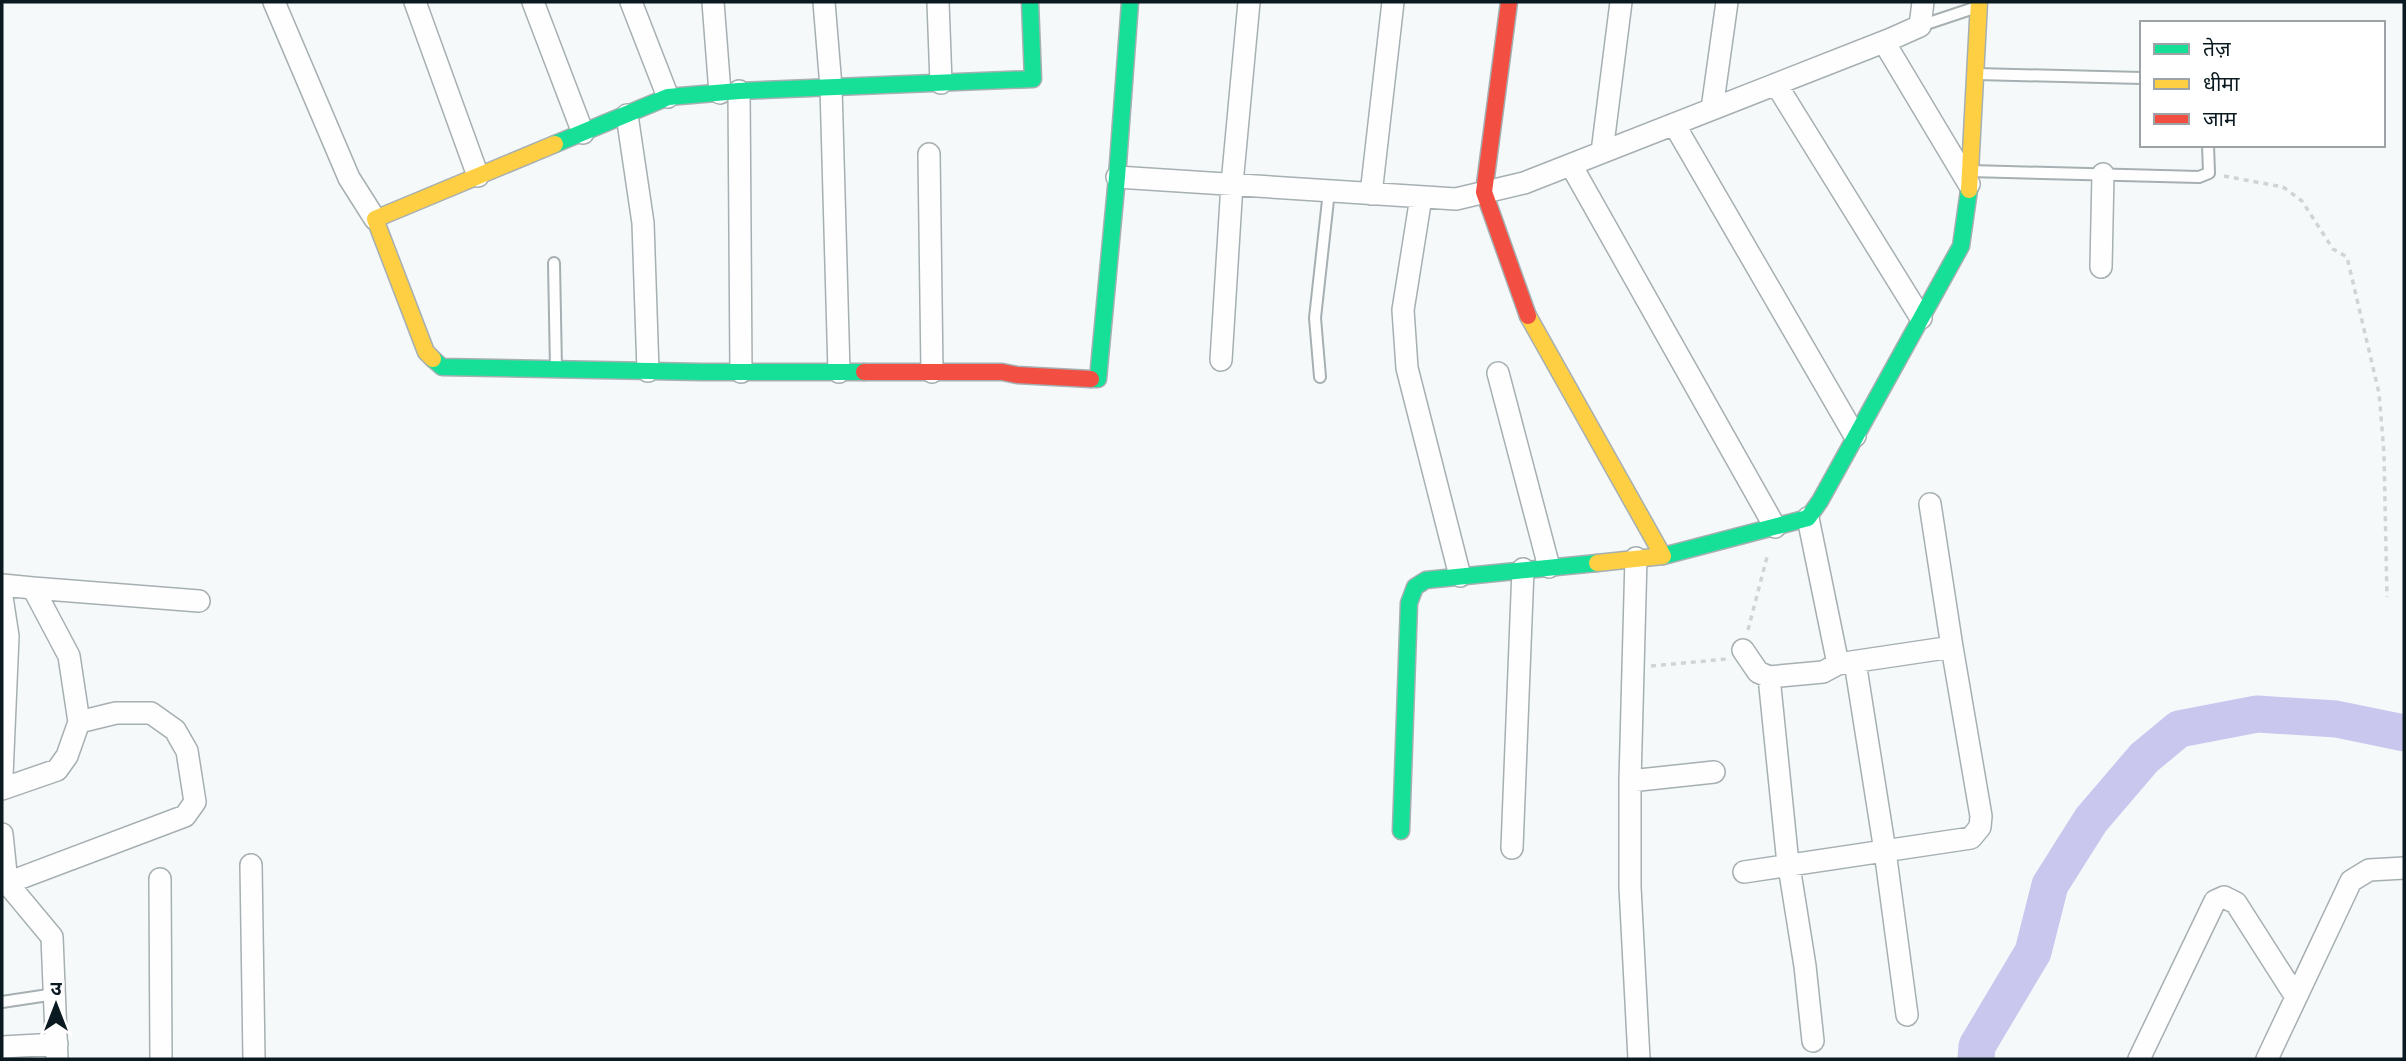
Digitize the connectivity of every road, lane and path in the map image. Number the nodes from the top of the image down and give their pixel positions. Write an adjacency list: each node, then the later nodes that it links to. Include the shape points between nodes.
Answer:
1 (274, 2): 44 (street, via 349,178)
2 (415, 2): 36 (street)
3 (533, 2): 29 (street)
4 (631, 2): 25 (street)
5 (712, 2): 24 (street)
6 (824, 2): 23 (street)
7 (938, 2): 21 (street)
8 (1030, 2): 21 (street, via 1033,79)
9 (1129, 2): 37 (street)
10 (1249, 2): 39 (street)
11 (1393, 2): 42 (street)
12 (1509, 2): 41 (street)
13 (1621, 2): 31 (street)
14 (1727, 2): 26 (street)
15 (1923, 2): 17 (street)
16 (1979, 4): 17 (lane); 19 (street)
17 (1920, 26): 18 (street)
18 (1884, 42): 22 (street); 38 (street)
19 (1975, 74): 20 (lane); 38 (street)
20 (2140, 78)
21 (941, 83): 23 (street)
22 (1776, 84): 26 (street); 47 (street)
23 (831, 87): 24 (street); 52 (street)
24 (729, 92): 25 (street); 51 (street)
25 (668, 97): 27 (street)
26 (1712, 109): 28 (street)
27 (627, 115): 29 (street); 50 (street, via 643,223)
28 (1674, 124): 31 (street); 56 (street)
29 (583, 133): 36 (street)
30 (2208, 147): 34 (lane)
31 (1602, 152): 33 (street)
32 (929, 154): 53 (street)
33 (1571, 164): 41 (street, via 1524,183); 59 (street)
34 (2209, 173): 35 (lane, via 2199,177); 68 (path, via 2283,187 2302,201 2333,249 2347,257 2379,393)
35 (2103, 174): 38 (lane); 46 (street)
36 (478, 176): 44 (street)
37 (1117, 177): 39 (street); 53 (street, via 1098,379)
38 (1969, 178): 47 (street, via 1961,246)
39 (1232, 184): 40 (street); 48 (street)
40 (1329, 191): 42 (street); 55 (lane, via 1315,318)
41 (1484, 192): 43 (street, via 1456,199); 60 (street, via 1528,316)
42 (1371, 194): 43 (street)
43 (1421, 197): 64 (street, via 1404,310 1406,357)
44 (375, 219): 49 (street, via 426,352 442,367)
45 (554, 263): 49 (lane)
46 (2101, 267)
47 (1921, 318): 56 (street)
48 (1221, 360)
49 (556, 370): 50 (street)
50 (648, 372): 51 (street)
51 (741, 372): 52 (street)
52 (839, 372): 53 (street)
53 (932, 372)
54 (1498, 373): 62 (street)
55 (1320, 377)
56 (1855, 436): 58 (street)
57 (1930, 504): 70 (street)
58 (1808, 518): 59 (street); 72 (street)
59 (1775, 527): 60 (street); 71 (path)
60 (1663, 556): 61 (street)
61 (1636, 558): 62 (street); 73 (street)
62 (1549, 566): 63 (street)
63 (1522, 569): 64 (street); 82 (street)
64 (1460, 576): 80 (street, via 1426,580 1415,587 1409,603)
65 (2, 585): 66 (street)
66 (33, 589): 69 (street); 75 (street, via 69,656)
67 (2, 597): 77 (street, via 8,636)
68 (2387, 597)
69 (199, 601)
70 (1952, 647): 72 (street); 83 (street, via 1980,827 1971,838)
71 (1742, 650): 73 (path, via 1730,659); 74 (street, via 1758,672)
72 (1846, 663): 74 (street, via 1823,672); 83 (street)
73 (1633, 668): 78 (street)
74 (1769, 677): 85 (street)
75 (79, 722): 79 (street, via 57,770); 89 (street, via 116,713 151,713 175,730 187,751 195,802 185,816)
76 (1714, 772): 78 (street)
77 (2, 776)
78 (1630, 781): 99 (street)
79 (2, 789)
80 (1401, 831)
81 (2, 834): 89 (street)
82 (1512, 848)
83 (1885, 851): 85 (street); 93 (street)
84 (251, 865): 98 (street)
85 (1789, 865): 87 (street); 94 (street)
86 (2404, 868): 91 (street, via 2369,870 2351,881)
87 (1744, 872)
88 (160, 879): 97 (street)
89 (4, 884): 90 (street, via 52,937)
90 (55, 994): 92 (lane); 96 (street)
91 (2296, 997): 100 (street, via 2236,903 2224,897 2215,901); 101 (street)
92 (2, 1002)
93 (1907, 1015)
94 (1813, 1041)
95 (2, 1047): 96 (street)
96 (57, 1051)
97 (161, 1059)
98 (254, 1059)
99 (1639, 1059)
100 (2140, 1059)
101 (2267, 1059)

